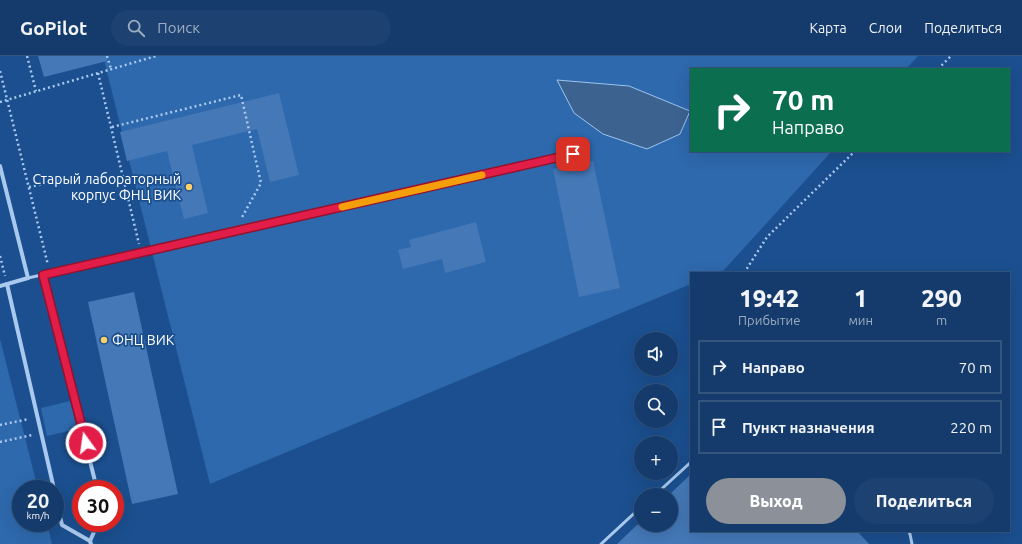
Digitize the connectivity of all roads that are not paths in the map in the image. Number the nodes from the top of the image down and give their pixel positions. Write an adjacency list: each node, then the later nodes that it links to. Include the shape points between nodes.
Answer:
1 (573, 154): 3 (lane)
2 (0, 166): 4 (street)
3 (43, 275): 4 (lane); 9 (street)
4 (28, 278): 5 (street)
5 (7, 284): 6 (street); 8 (street)
6 (0, 286)
7 (690, 463): 10 (lane)
8 (52, 480)
9 (95, 480)
10 (663, 488)
11 (634, 513): 16 (lane)
12 (64, 526): 15 (street)
13 (94, 532): 15 (street)
14 (909, 532): 17 (lane)
15 (90, 542)
16 (600, 544)
17 (912, 544)

